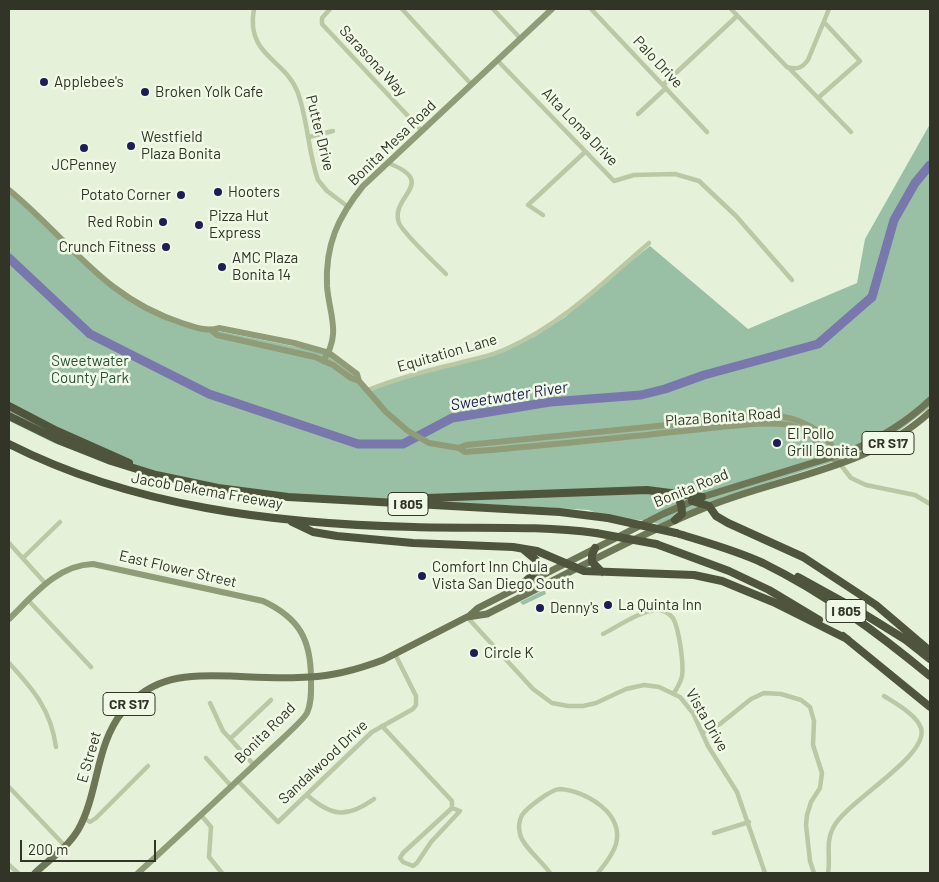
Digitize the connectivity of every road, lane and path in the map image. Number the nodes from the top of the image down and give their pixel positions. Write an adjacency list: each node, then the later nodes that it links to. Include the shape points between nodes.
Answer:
1 (254, 9): 22 (street, Putter Drive, via 252,24 256,39 263,52 298,92)
2 (330, 9): 19 (street, Sarasona Way, via 322,18 322,24)
3 (402, 9): 14 (street)
4 (493, 9): 11 (street)
5 (552, 9): 11 (main road, Bonita Mesa Road)
6 (592, 9): 15 (street, Palo Drive)
7 (731, 9): 9 (street)
8 (828, 9): 10 (street)
9 (737, 16): 13 (street); 15 (street)
10 (824, 22): 13 (street, via 804,65 793,69); 16 (street, via 860,61)
11 (520, 38): 12 (main road, Bonita Mesa Road)
12 (497, 60): 14 (main road, Bonita Mesa Road); 23 (street, Alta Loma Drive)
13 (787, 66): 16 (street)
14 (471, 84): 19 (main road, Bonita Mesa Road)
15 (665, 87): 17 (street); 20 (street, Palo Drive)
16 (818, 98): 21 (street)
17 (638, 114)
18 (333, 131): 22 (street)
19 (422, 131): 24 (main road, Bonita Mesa Road)
20 (707, 132)
21 (851, 132)
22 (309, 137): 26 (street, Putter Drive, via 321,184)
23 (586, 152): 27 (street, via 528,204); 30 (street, Alta Loma Drive, via 614,181 634,175 675,174 699,181 736,216)
24 (388, 163): 26 (main road, Bonita Mesa Road); 29 (street, via 408,172 410,178 410,192 398,211 400,225)
25 (9, 190): 31 (main road, Plaza Bonita Road, via 113,287 151,311)
26 (347, 206): 32 (main road, Bonita Mesa Road, via 329,250 327,286 334,333)
27 (543, 215)
28 (649, 244): 35 (street, Equitation Lane, via 565,316 532,336 488,356 402,377)
29 (446, 274)
30 (792, 280)
31 (211, 330): 32 (main road, Plaza Bonita Road, via 219,328); 33 (main road, Plaza Bonita Road, via 217,335)
32 (329, 353): 33 (main road, Bonita Mesa Road); 34 (main road, Plaza Bonita Road, via 357,374)
33 (324, 361): 34 (main road, Plaza Bonita Road)
34 (360, 381): 35 (main road, Plaza Bonita Road)
35 (368, 390): 41 (main road, Plaza Bonita Road, via 386,412 418,438 436,445 459,448 769,415 796,419 811,426 830,442)
36 (930, 400): 41 (main road, Bonita Road / CR S17, via 888,433)
37 (9, 406): 43 (highway, via 57,432)
38 (930, 412): 42 (main road, Bonita Road / CR S17, via 897,438)
39 (9, 416): 43 (highway, Jacob Dekema Freeway / I 805, via 111,462)
40 (9, 444): 51 (highway, Jacob Dekema Freeway / I 805, via 120,489 211,509)
41 (833, 456): 42 (main road, Plaza Bonita Road); 45 (main road, Bonita Road / CR S17)
42 (840, 464): 48 (street, via 851,478 866,485 914,495); 50 (main road, Bonita Road / CR S17)
43 (156, 474): 46 (highway, Jacob Dekema Freeway / I 805, via 218,488 288,497)
44 (674, 493): 45 (highway); 46 (highway, via 647,490); 49 (highway)
45 (702, 496): 47 (main road, Bonita Road / CR S17)
46 (362, 501): 59 (highway, Jacob Dekema Freeway / I 805, bridge, via 560,512 608,518 676,533)
47 (692, 501): 49 (main road, Bonita Road / CR S17); 50 (highway)
48 (930, 504)
49 (682, 505): 52 (highway, via 682,514); 55 (main road, Bonita Road / CR S17)
50 (709, 506): 52 (main road, Bonita Road / CR S17); 70 (highway, via 716,516 728,523 792,551 840,581 876,605)
51 (288, 520): 56 (highway, via 313,532 337,536); 69 (highway, Jacob Dekema Freeway / I 805, bridge, via 414,527 560,528 656,544 722,568 769,590)
52 (675, 520): 58 (main road, Bonita Road / CR S17)
53 (60, 522): 57 (street)
54 (9, 543): 57 (street)
55 (595, 548): 58 (highway); 60 (main road, Bonita Road / CR S17)
56 (522, 549): 60 (highway, via 537,551); 64 (highway, via 536,560 536,568 533,575)
57 (23, 558): 63 (street)
58 (592, 562): 61 (main road, Bonita Road / CR S17); 62 (highway)
59 (762, 563): 72 (highway, via 832,595 906,640); 75 (highway, Jacob Dekema Freeway / I 805, via 828,599)
60 (564, 564): 61 (highway); 64 (main road, Bonita Road / CR S17)
61 (577, 569): 62 (highway); 66 (main road, Bonita Road / CR S17, via 487,614)
62 (604, 572): 69 (highway, via 669,573 722,581)
63 (46, 584): 65 (main road, East Flower Street); 76 (main road, East Flower Street, via 65,570 93,564 263,601 290,618 306,639 311,655)
64 (518, 587): 66 (main road, Bonita Road / CR S17)
65 (28, 600): 67 (main road, East Flower Street); 74 (street)
66 (467, 617): 71 (main road, Bonita Road / CR S17); 77 (street, via 533,689 552,703 583,706 644,685)
67 (9, 619)
68 (603, 634): 77 (street, Vista Drive, via 645,612 659,610 668,614 676,627 682,665 681,680)
69 (847, 639): 81 (highway, Jacob Dekema Freeway / I 805)
70 (930, 651)
71 (394, 654): 76 (main road, Bonita Road / CR S17, via 347,672); 82 (street, Sandalwood Drive, via 417,702 413,709)
72 (930, 659)
73 (9, 663): 85 (street, via 45,709)
74 (91, 668)
75 (930, 676)
76 (311, 677): 87 (main road, Bonita Road, via 307,713); 96 (main road, E Street / CR S17, via 194,675 170,680 148,690 129,704 111,728)
77 (674, 693): 83 (street, Vista Drive, via 688,706)
78 (884, 696): 109 (street, via 916,719 921,727 920,744 837,821 828,840)
79 (271, 700): 84 (street)
80 (210, 703): 84 (street)
81 (930, 707)
82 (382, 726): 92 (street, Sandalwood Drive); 94 (street, via 452,801)
83 (702, 732): 97 (street, Vista Drive, via 737,792); 108 (street, via 720,724 751,699 764,693 782,694 801,700 810,707 814,721 813,745 822,773 806,825)
84 (230, 739): 87 (street)
85 (56, 746)
86 (206, 758): 90 (street)
87 (254, 765): 89 (main road, Bonita Road)
88 (148, 766): 96 (street, via 96,818 90,822)
89 (237, 780): 90 (main road, Bonita Road); 92 (street, Sandalwood Drive, via 278,822)
90 (232, 786): 95 (main road, Bonita Road)
91 (9, 787): 99 (street)
92 (306, 795): 93 (street, via 332,812 361,808)
93 (374, 799)
94 (452, 808): 94 (street, via 401,856 402,861 416,865 431,842 460,811)
95 (201, 815): 103 (main road, Bonita Road); 104 (street, via 211,827 209,857)
96 (84, 818): 99 (main road, E Street / CR S17)
97 (749, 822): 98 (street); 107 (street, Vista Drive)
98 (714, 833)
99 (65, 846): 102 (main road, E Street / CR S17)
100 (9, 865): 101 (street)
101 (18, 873)
102 (35, 873)
103 (138, 873)
104 (222, 873)
105 (550, 873): 106 (street, via 523,842 519,825 528,808 558,789 582,794 603,807 614,821 616,845)
106 (598, 873)
107 (764, 873)
108 (814, 873)
109 (828, 873)

